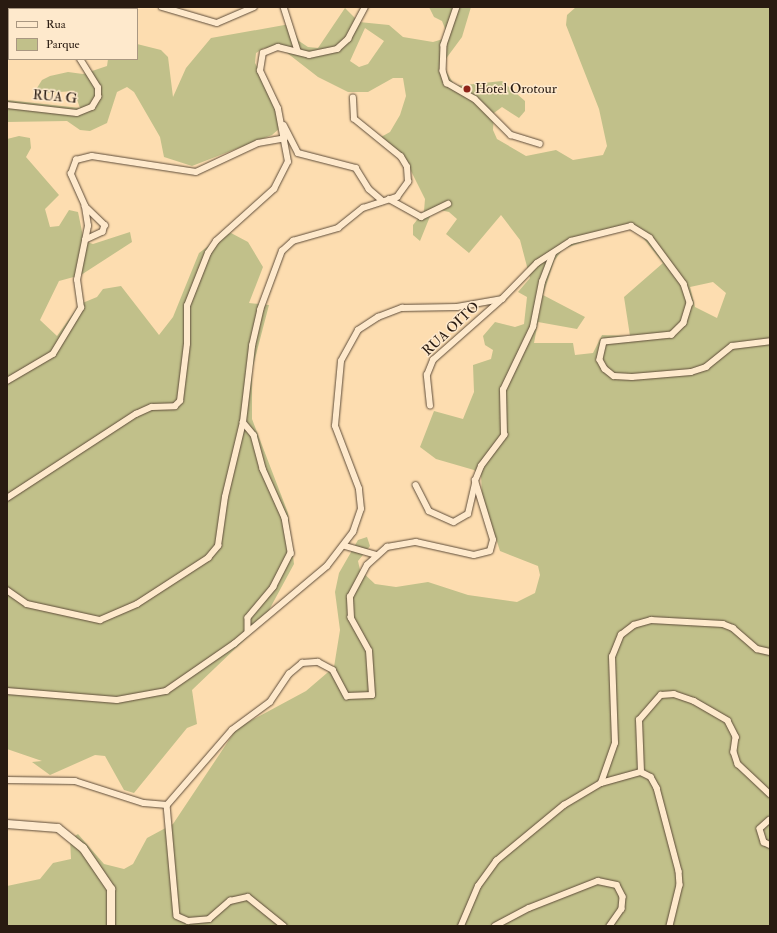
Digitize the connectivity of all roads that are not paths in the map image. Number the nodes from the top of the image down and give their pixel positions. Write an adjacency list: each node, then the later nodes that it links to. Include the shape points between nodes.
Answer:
1 (162, 7): 2 (street, via 217,23)
2 (254, 7)
3 (284, 7): 6 (street)
4 (365, 7): 6 (street, via 348,39 337,50 309,55)
5 (457, 8): 12 (street, via 444,45 443,71 447,83 475,100 511,135)
6 (298, 51): 10 (street, via 274,48 263,53 259,60 260,72)
7 (81, 60): 9 (street, RUA G, via 98,88 98,97 92,107 78,113)
8 (353, 98): 13 (street, via 354,119 401,157 407,168 408,182 405,190)
9 (7, 105)
10 (282, 123): 11 (street); 14 (street, via 298,152 356,168 369,189)
11 (285, 138): 16 (street, via 258,143 196,172 83,157 71,168); 26 (street, via 288,162 284,176 208,253 187,306 185,369 181,397 175,406 152,407 136,414)
12 (540, 144)
13 (389, 199): 14 (street); 15 (street, via 421,217)
14 (383, 201): 23 (street, via 363,208 338,228 293,241 282,251 260,310)
15 (448, 204)
16 (85, 206): 17 (street); 17 (street, via 105,225 103,232)
17 (86, 240): 21 (street, via 77,284 82,305 64,339 39,364)
18 (553, 254): 19 (street, RUA OITO, via 537,263); 20 (street, RUA OITO, via 580,238 631,226 650,238 684,284 690,304 684,323 672,335 604,342 600,360 614,376 691,372 706,366 732,346); 24 (street, via 542,282 531,331 503,390 504,435 481,466)
19 (502, 299): 22 (street, RUA OITO, via 433,360 427,374); 27 (street, via 457,307 394,310 367,323 351,339 341,361 334,417 337,437 359,489 360,509)
20 (770, 340)
21 (7, 381)
22 (430, 406)
23 (243, 422): 29 (street, via 225,497 218,546 208,558 137,604 100,620 28,604); 30 (street, via 254,435 263,469 285,518 291,553 274,587 248,618)
24 (475, 481): 25 (street, via 468,514 454,522 429,510); 28 (street, via 493,540 490,551 474,555 406,542 387,547)
25 (416, 485)
26 (7, 498)
27 (345, 546): 28 (street); 30 (street, via 301,590)
28 (376, 555): 37 (street, via 358,579 348,607 354,628 367,644 374,691 368,697 355,699 347,696 340,688 335,672 318,662 302,663 289,674 270,702 232,730)
29 (7, 590)
30 (248, 630): 32 (street, via 179,684 152,696 117,700)
31 (770, 652): 35 (street, via 757,650 733,628 723,624 651,620 634,625 621,635 612,657 615,743)
32 (7, 692)
33 (641, 772): 35 (street); 36 (street, via 639,720 661,695 674,694 694,701 728,721 736,736 734,752 738,764); 46 (street, via 651,777 657,788 679,871 680,885)
34 (7, 780): 37 (street, via 75,781 144,803)
35 (601, 783): 43 (street, via 564,805 487,869)
36 (770, 794)
37 (167, 805): 42 (street, via 177,916 188,921 209,919 230,902 248,897)
38 (770, 820): 40 (street, via 760,829 764,842)
39 (7, 824): 41 (street, via 58,828 83,848 111,889)
40 (770, 845)
41 (110, 926)
42 (284, 926)
43 (461, 926)
44 (495, 926): 45 (street, via 529,908 598,882 617,885 623,897 622,909)
45 (610, 926)
46 (670, 926)

